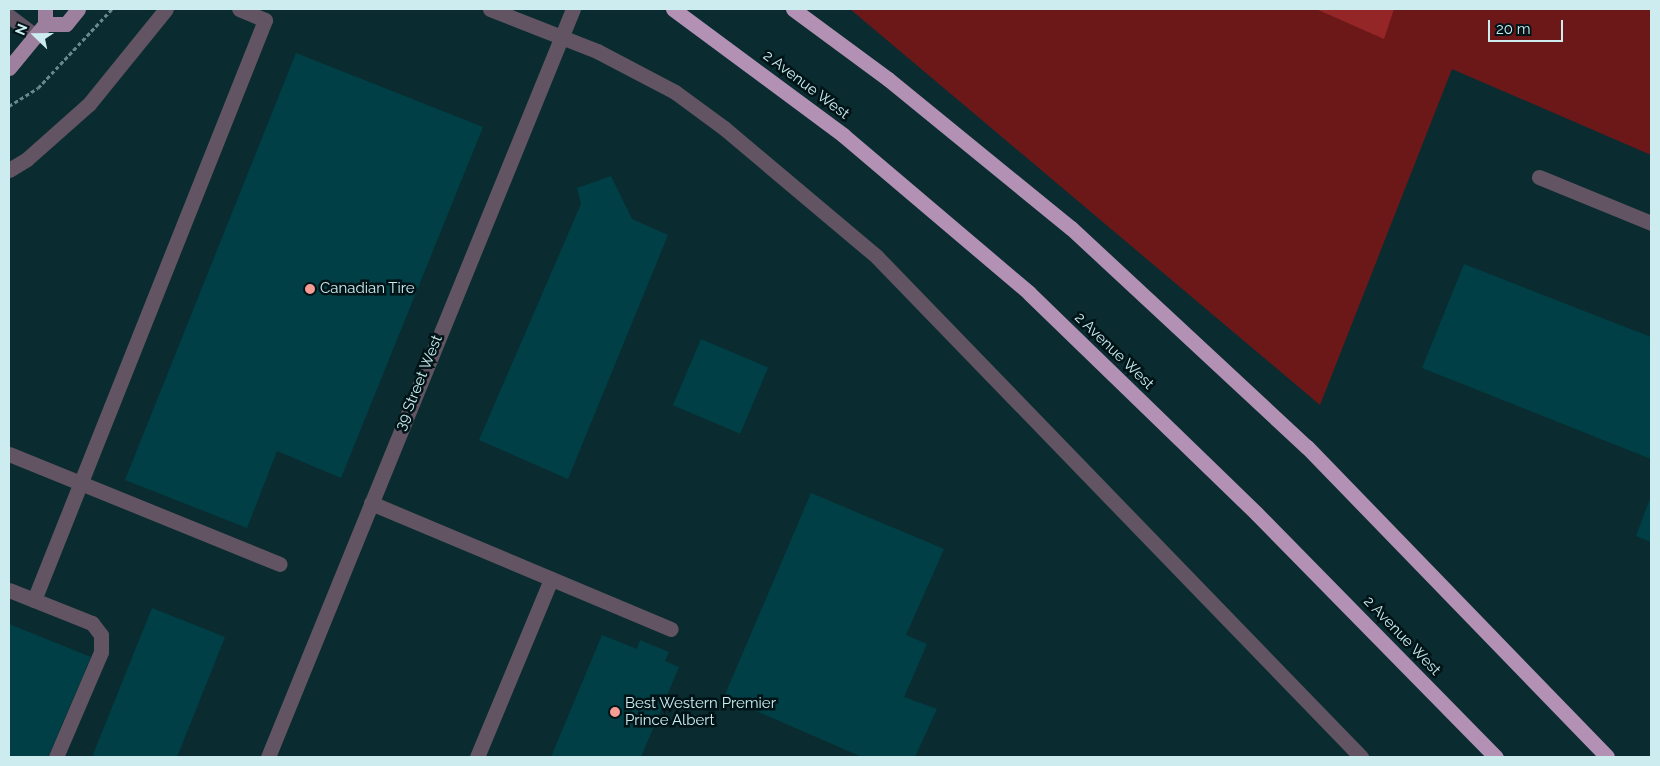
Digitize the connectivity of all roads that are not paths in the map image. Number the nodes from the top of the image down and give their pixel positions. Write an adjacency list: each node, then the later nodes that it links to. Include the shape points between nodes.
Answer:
1 (78, 9): 10 (main road, via 66,24)
2 (166, 9): 14 (street, via 89,104 28,159)
3 (239, 9): 8 (street)
4 (490, 9): 11 (street)
5 (573, 9): 11 (street, 39 Street West)
6 (673, 9): 29 (highway, 2 Avenue West, via 843,135 1029,293 1256,513)
7 (793, 9): 30 (highway, via 888,79 1078,234 1307,447)
8 (267, 14): 18 (street)
9 (9, 16): 12 (street)
10 (45, 16): 12 (main road)
11 (560, 35): 19 (street, 39 Street West); 28 (street, via 631,67 675,92 724,128 877,257)
12 (36, 36): 13 (main road)
13 (9, 68)
14 (9, 170)
15 (1540, 177): 16 (street)
16 (1651, 223)
17 (9, 454): 18 (street)
18 (81, 482): 20 (street); 23 (street)
19 (371, 504): 21 (street); 26 (street, 39 Street West)
20 (280, 564)
21 (551, 579): 24 (street); 27 (street)
22 (9, 590): 23 (street)
23 (34, 600): 25 (street, via 92,623 101,635 101,652)
24 (671, 629)
25 (56, 757)
26 (268, 757)
27 (476, 757)
28 (1361, 757)
29 (1496, 757)
30 (1607, 757)

